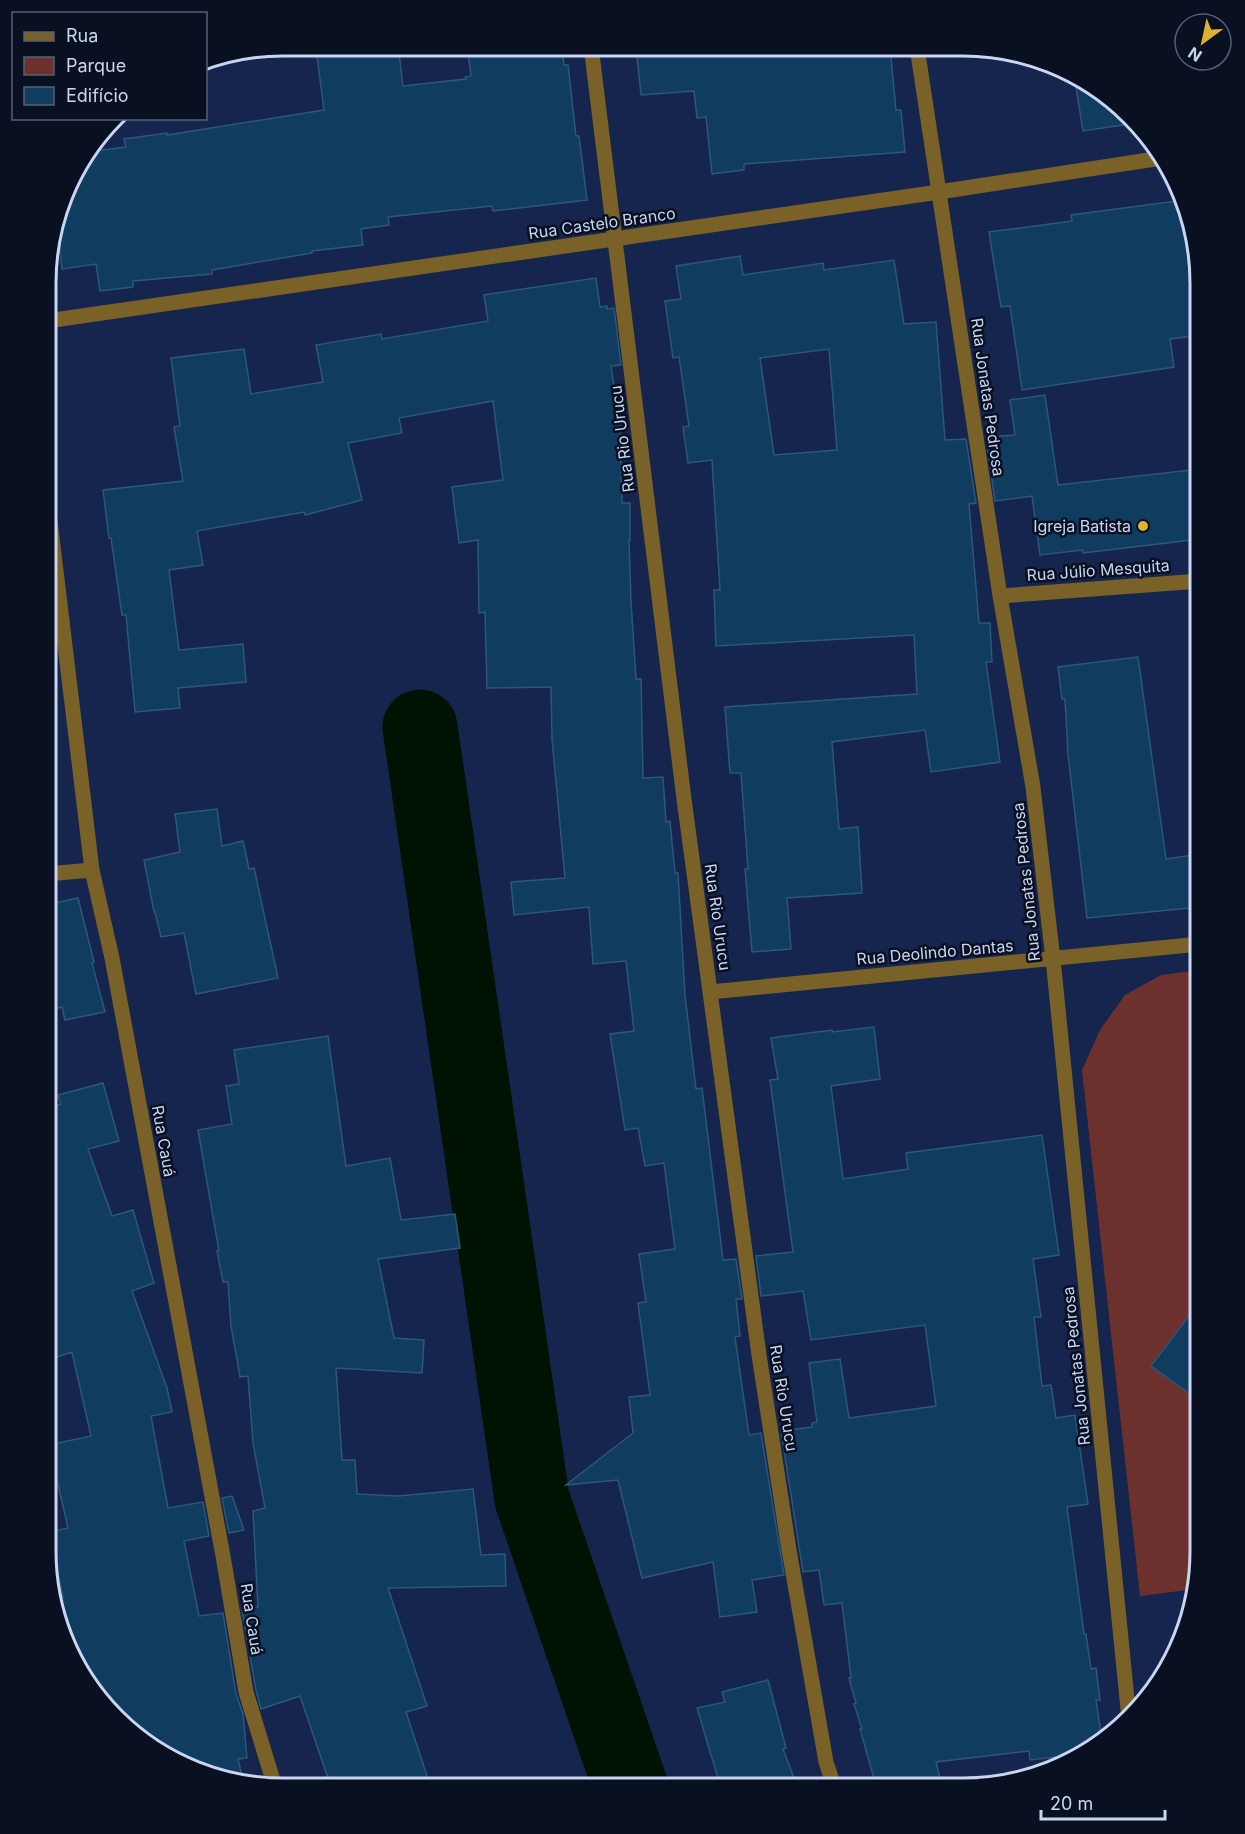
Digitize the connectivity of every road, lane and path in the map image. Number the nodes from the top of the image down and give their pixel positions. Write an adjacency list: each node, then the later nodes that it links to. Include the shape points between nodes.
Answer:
1 (592, 56): 5 (street, Rua Rio Urucu)
2 (917, 56): 4 (street, Rua Jonatas Pedrosa)
3 (1153, 159): 4 (street, Rua Castelo Branco)
4 (939, 192): 5 (street, Rua Castelo Branco); 9 (street, Rua Jonatas Pedrosa)
5 (616, 239): 6 (street, Rua Castelo Branco); 14 (street, Rua Rio Urucu)
6 (56, 320)
7 (56, 570): 10 (street, Rua Cauá)
8 (1190, 582): 9 (street, Rua Júlio Mesquita)
9 (1000, 596): 13 (street, Rua Jonatas Pedrosa, via 1033,787)
10 (92, 870): 11 (street); 16 (street, Rua Cauá, via 112,958 246,1692)
11 (56, 873)
12 (1190, 945): 13 (street, Rua Deolindo Dantas)
13 (1053, 959): 14 (street, Rua Deolindo Dantas); 15 (street, Rua Jonatas Pedrosa)
14 (710, 992): 17 (street, Rua Rio Urucu, via 787,1539)
15 (1128, 1707)
16 (272, 1778)
17 (831, 1778)

